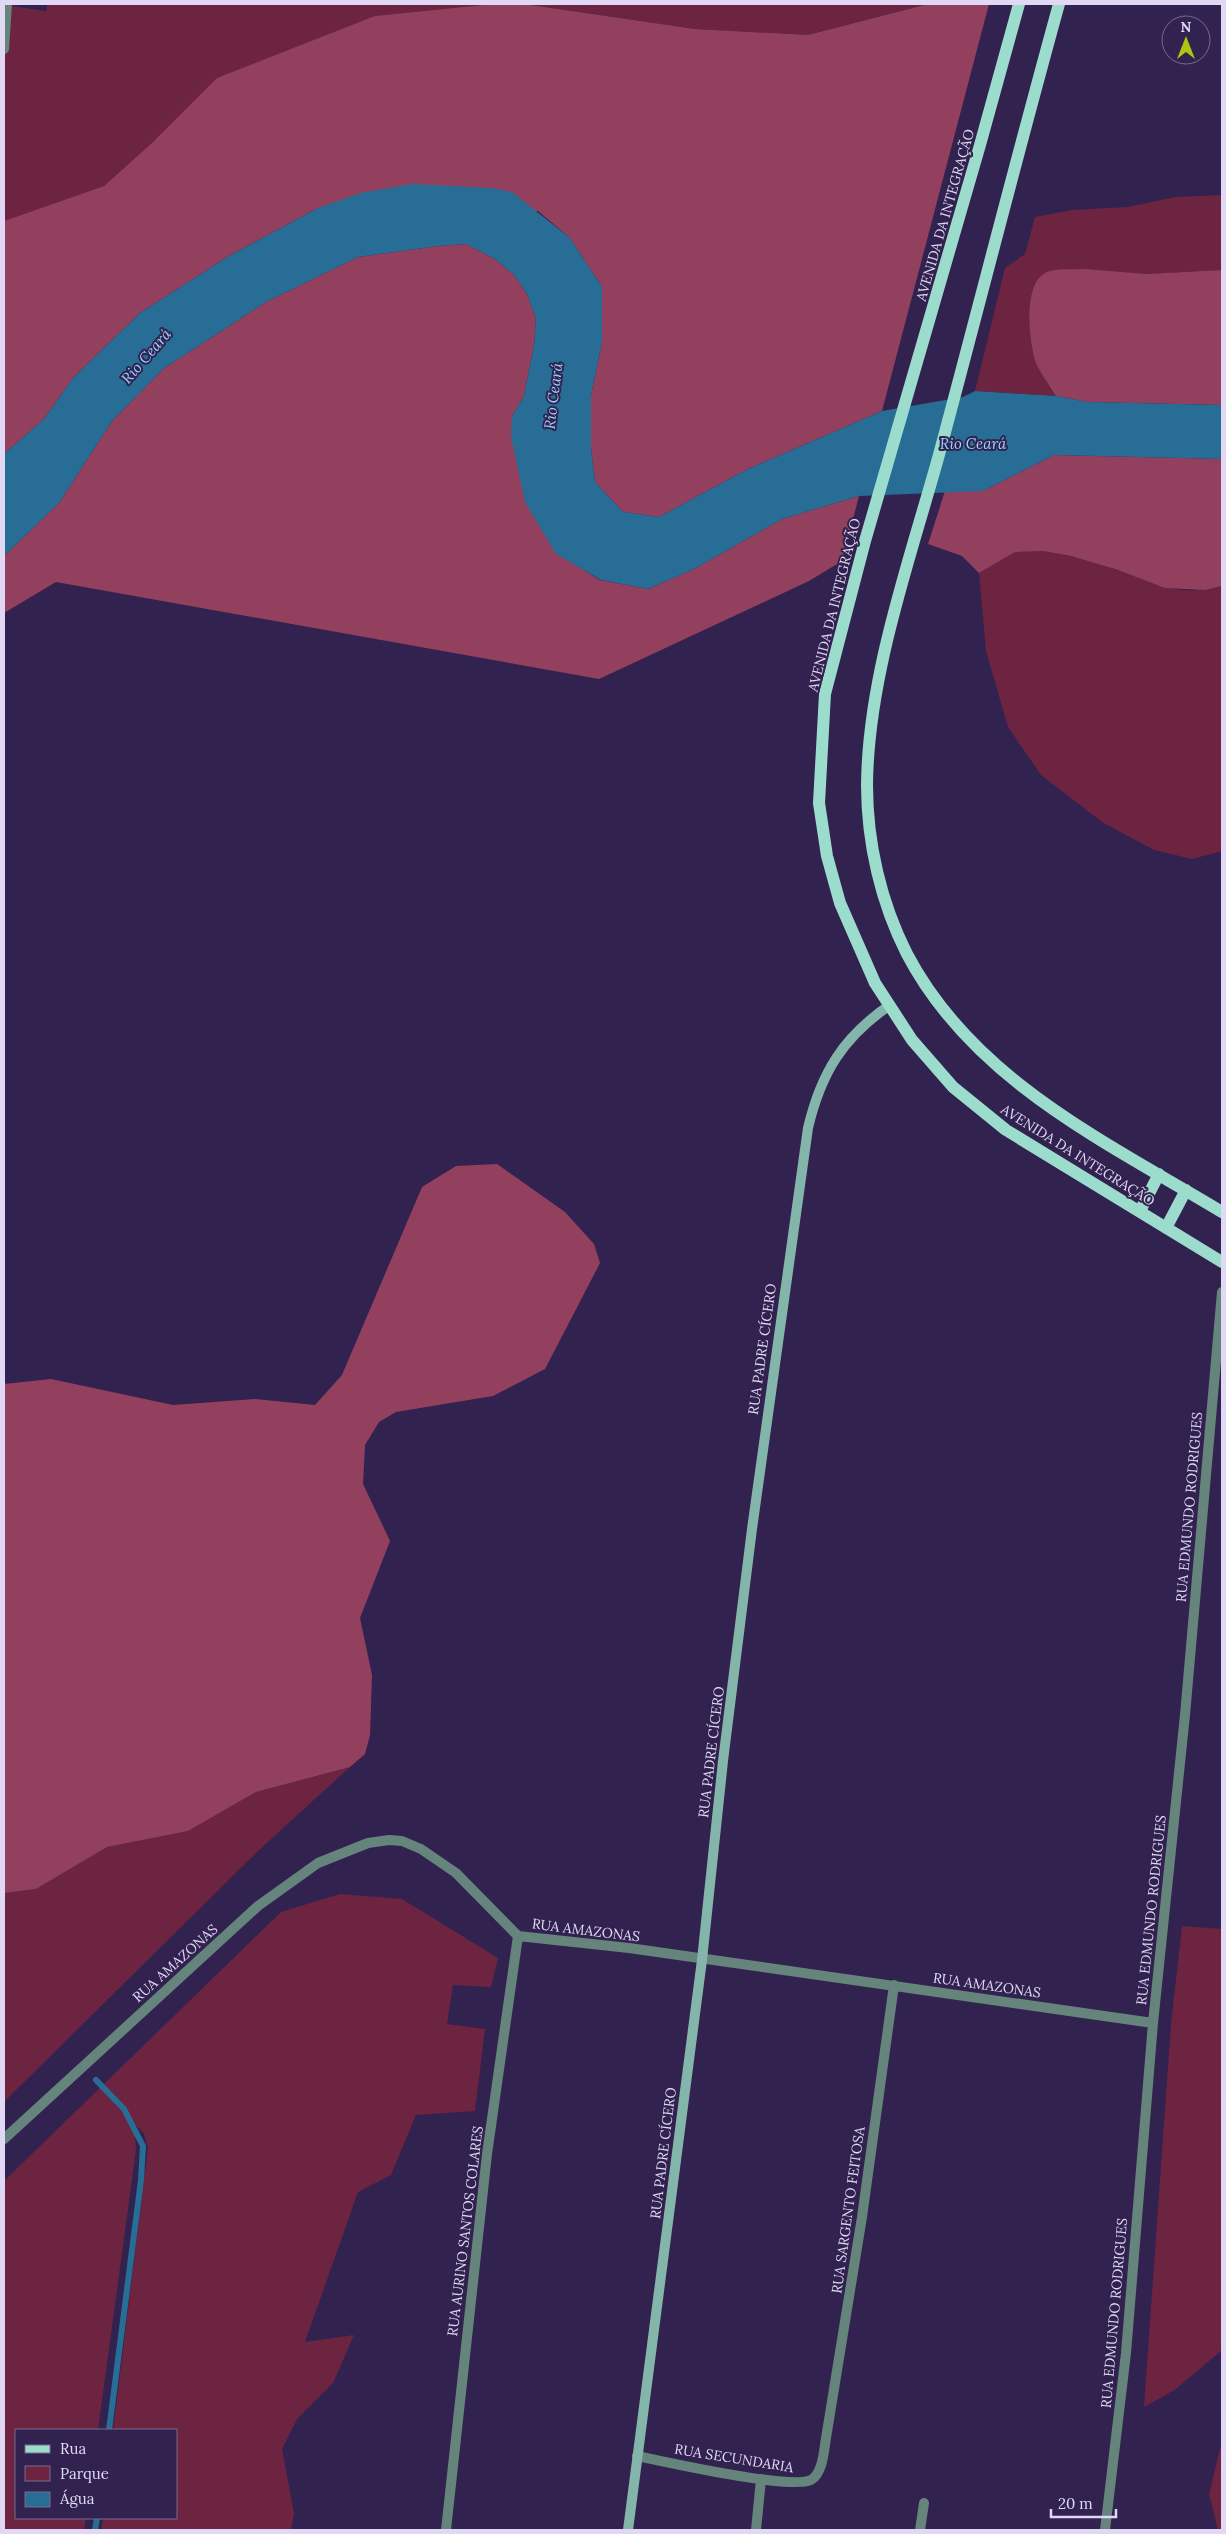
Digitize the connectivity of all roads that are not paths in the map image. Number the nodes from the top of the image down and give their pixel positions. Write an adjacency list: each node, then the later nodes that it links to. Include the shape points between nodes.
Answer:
1 (7, 4): 4 (street)
2 (1019, 4): 5 (main road, AVENIDA DA INTEGRAÇÃO, via 865,541 825,694 819,803 827,856 840,904 875,983)
3 (1059, 4): 6 (main road, AVENIDA DA INTEGRAÇÃO, via 891,630 870,739 868,824 887,905 907,954 957,1026 987,1059 1051,1109)
4 (4, 49)
5 (890, 1005): 8 (main road, AVENIDA DA INTEGRAÇÃO, via 912,1040 961,1093 1006,1130); 15 (street, RUA PADRE CÍCERO, via 855,1033 840,1050 815,1097 808,1128 752,1529)
6 (1159, 1174): 7 (main road, AVENIDA DA INTEGRAÇÃO); 8 (main road)
7 (1186, 1190): 9 (main road, AVENIDA DA INTEGRAÇÃO); 10 (main road)
8 (1140, 1212): 10 (main road, AVENIDA DA INTEGRAÇÃO)
9 (1222, 1212)
10 (1166, 1228): 11 (main road, AVENIDA DA INTEGRAÇÃO)
11 (1222, 1262)
12 (1222, 1292): 13 (street, RUA EDMUNDO RODRIGUES)
13 (1220, 1338): 17 (street, RUA EDMUNDO RODRIGUES)
14 (518, 1936): 15 (street, RUA AMAZONAS); 18 (street, RUA AMAZONAS, via 456,1873 421,1849 402,1841 389,1840 343,1852 318,1863 258,1906); 23 (street, RUA AURINO SANTOS COLARES, via 487,2154)
15 (702, 1960): 16 (street, RUA AMAZONAS); 20 (street, RUA PADRE CÍCERO)
16 (894, 1985): 17 (street, RUA AMAZONAS); 19 (street, RUA SARGENTO FEITOSA, via 862,2217)
17 (1153, 2023): 27 (street, RUA EDMUNDO RODRIGUES, via 1126,2353)
18 (4, 2139)
19 (826, 2438): 21 (street, RUA SECUNDARIA, via 822,2463 811,2480)
20 (637, 2456): 21 (street, RUA SECUNDARIA); 24 (street, RUA PADRE CÍCERO)
21 (760, 2479): 25 (street)
22 (924, 2503): 26 (street)
23 (446, 2530)
24 (628, 2530)
25 (756, 2530)
26 (920, 2530)
27 (1105, 2530)

